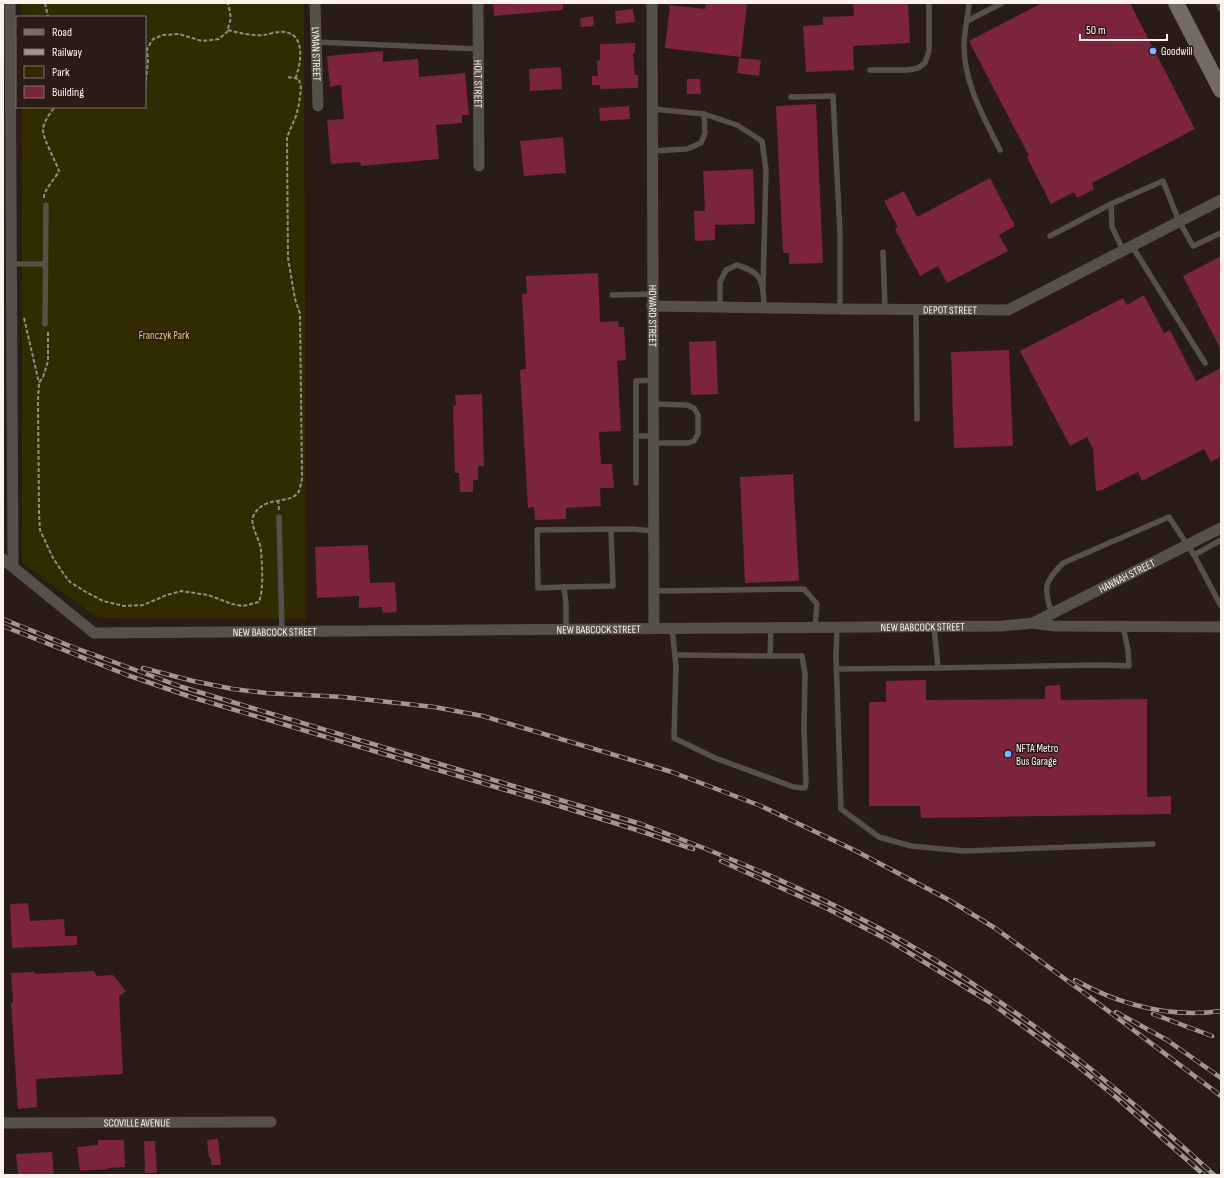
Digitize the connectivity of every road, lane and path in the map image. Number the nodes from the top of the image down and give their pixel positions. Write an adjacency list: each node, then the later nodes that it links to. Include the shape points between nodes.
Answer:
1 (10, 3): 16 (street)
2 (45, 3): 13 (path)
3 (228, 3): 15 (path, via 231,18)
4 (315, 3): 17 (street, LYMAN STREET)
5 (478, 3): 18 (street, HOLT STREET)
6 (652, 3): 27 (street, HOWARD STREET)
7 (929, 3): 19 (lane, via 929,51 925,63 908,70)
8 (969, 3): 14 (lane)
9 (1002, 3): 14 (lane)
10 (1176, 3): 23 (main road)
11 (1218, 3): 12 (lane)
12 (1221, 9)
13 (48, 16)
14 (967, 21): 29 (lane, via 964,46 967,69 980,110)
15 (228, 30): 21 (path, via 218,39 202,41 180,34 153,39 147,48); 22 (path, via 254,36 285,32 292,35 300,44 298,73)
16 (6, 41): 32 (street)
17 (316, 42): 18 (lane); 25 (street, LYMAN STREET)
18 (478, 49): 31 (street, HOLT STREET)
19 (870, 70)
20 (288, 77): 22 (path)
21 (146, 79)
22 (295, 79): 56 (path, via 298,79 301,88 296,116 287,137 288,258 300,314 302,478 295,496 268,503 258,510 253,518 253,527 261,548 259,602 243,606 208,595 181,592 143,605 124,606 102,601 70,582 53,558 40,530 37,478)
23 (1221, 90)
24 (791, 97): 49 (lane, via 833,96 840,233)
25 (318, 106)
26 (54, 108): 35 (path, via 43,130 59,171 45,192)
27 (652, 109): 28 (lane); 30 (street, HOWARD STREET)
28 (704, 114): 30 (lane, via 705,133 701,143 687,149); 43 (lane, via 737,125 762,140 766,170)
29 (1000, 150)
30 (652, 151): 44 (street, HOWARD STREET)
31 (479, 166)
32 (7, 176): 41 (street)
33 (1221, 200): 36 (street, DEPOT STREET)
34 (1111, 204): 36 (lane, via 1162,181); 38 (lane); 39 (lane, via 1112,227)
35 (46, 205): 42 (lane)
36 (1179, 221): 37 (lane, via 1193,246); 39 (street, DEPOT STREET)
37 (1221, 233)
38 (1050, 236)
39 (1127, 248): 51 (street, DEPOT STREET, via 1008,310); 54 (lane)
40 (883, 252): 50 (lane)
41 (11, 264): 42 (lane); 70 (street)
42 (45, 264): 53 (lane)
43 (763, 287): 47 (lane, via 760,278 750,269 737,265 726,270 720,282); 48 (lane)
44 (652, 294): 45 (lane); 46 (street, HOWARD STREET)
45 (612, 295)
46 (652, 306): 47 (street, DEPOT STREET); 55 (street, HOWARD STREET)
47 (720, 307): 48 (street, DEPOT STREET)
48 (764, 308): 49 (street, DEPOT STREET)
49 (840, 309): 50 (street, DEPOT STREET)
50 (885, 309): 51 (street, DEPOT STREET)
51 (916, 310): 58 (lane)
52 (24, 317): 56 (path)
53 (45, 324): 56 (path, via 48,331 48,360)
54 (1205, 363)
55 (652, 380): 57 (street, HOWARD STREET); 59 (lane, via 636,380)
56 (39, 383)
57 (653, 404): 60 (street, HOWARD STREET); 60 (lane, via 687,405 694,408 698,415 698,434 694,441 688,443)
58 (917, 419)
59 (636, 436): 60 (lane); 61 (lane)
60 (653, 440): 65 (street, HOWARD STREET)
61 (636, 484)
62 (279, 517): 85 (lane)
63 (1221, 528): 67 (street, HANNAH STREET)
64 (611, 529): 65 (lane); 71 (lane, via 613,586); 71 (lane, via 537,530 538,588)
65 (654, 531): 72 (street, HOWARD STREET)
66 (1221, 540): 68 (lane)
67 (1187, 545): 68 (lane); 74 (street, HANNAH STREET); 74 (lane, via 1169,517 1063,563 1051,575 1046,588)
68 (1194, 555): 73 (lane)
69 (3, 559): 70 (street, NEW BABCOCK STREET)
70 (13, 568): 85 (street, NEW BABCOCK STREET, via 94,633)
71 (564, 587): 84 (lane)
72 (654, 591): 78 (lane, via 804,589 817,604); 81 (street, HOWARD STREET)
73 (1221, 606)
74 (1052, 614): 75 (street, HANNAH STREET)
75 (1033, 623): 76 (street, NEW BABCOCK STREET, via 1003,626); 77 (street, NEW BABCOCK STREET, via 1054,626)
76 (934, 626): 79 (street, NEW BABCOCK STREET); 88 (lane)
77 (1123, 626): 80 (street, NEW BABCOCK STREET); 88 (lane, via 1129,666)
78 (815, 627): 79 (street, NEW BABCOCK STREET); 83 (street, NEW BABCOCK STREET)
79 (838, 627): 89 (lane)
80 (1221, 627)
81 (654, 628): 82 (street, NEW BABCOCK STREET); 84 (street, NEW BABCOCK STREET)
82 (672, 628): 83 (street, NEW BABCOCK STREET); 86 (lane)
83 (770, 628): 87 (lane)
84 (566, 629): 85 (street, NEW BABCOCK STREET)
85 (282, 631)
86 (675, 655): 87 (lane); 87 (lane, via 674,738 715,758 794,787 805,788 805,674 802,656)
87 (770, 656)
88 (938, 668): 89 (lane)
89 (836, 669): 90 (lane, via 840,809 879,837 911,846 964,851)
90 (1152, 844)
91 (271, 1122): 92 (street, SCOVILLE AVENUE)
92 (3, 1123)

